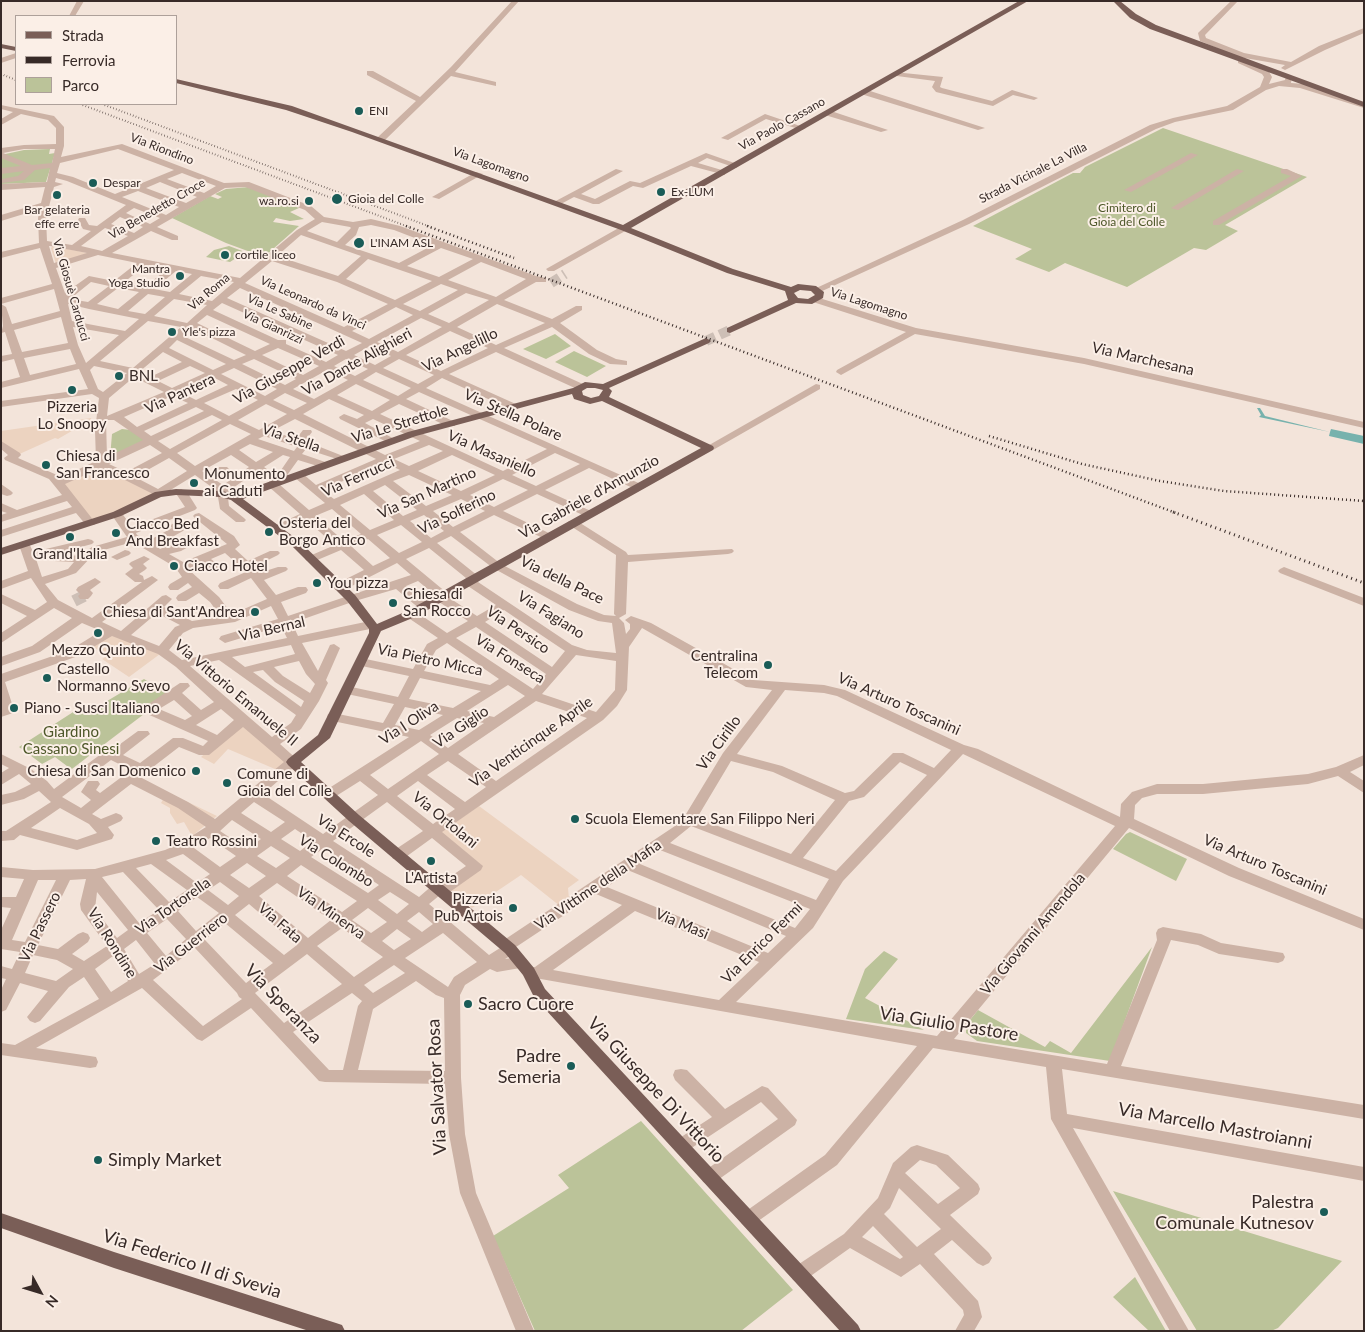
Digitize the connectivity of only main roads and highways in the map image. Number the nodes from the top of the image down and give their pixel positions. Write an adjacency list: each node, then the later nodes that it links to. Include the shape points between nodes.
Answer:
1 (1025, 1): 7 (main road, Via Paolo Cassano)
2 (1116, 1): 6 (main road, via 1127,12 1153,27)
3 (1, 46): 4 (main road)
4 (15, 49)
5 (178, 81): 7 (main road, Via Lagomagno, via 289,108)
6 (1364, 105)
7 (624, 228): 8 (main road, Via Lagomagno, via 721,268)
8 (791, 290): 9 (main road, via 790,297); 9 (main road, Via Lagomagno, via 803,287 816,295 808,302)
9 (795, 300): 10 (main road)
10 (730, 330)
11 (706, 342): 13 (main road)
12 (579, 388): 13 (main road, Via Le Strettole, via 595,385); 13 (main road, via 577,395 590,401); 14 (main road, Via Le Strettole, via 412,434)
13 (604, 393): 16 (main road, Via Gabriele d'Annunzio, via 709,448 411,614)
14 (235, 498): 15 (main road, via 222,492 159,494 27,551); 16 (main road, via 311,559 351,598)
15 (1, 552)
16 (372, 627): 21 (main road, Via Giuseppe Di Vittorio, via 376,634 323,738 293,762 529,969 539,993)
17 (1, 1220): 19 (main road)
18 (1, 1228): 19 (main road)
19 (36, 1234): 20 (main road, Via Federico II di Svevia)
20 (336, 1331)
21 (852, 1331)

